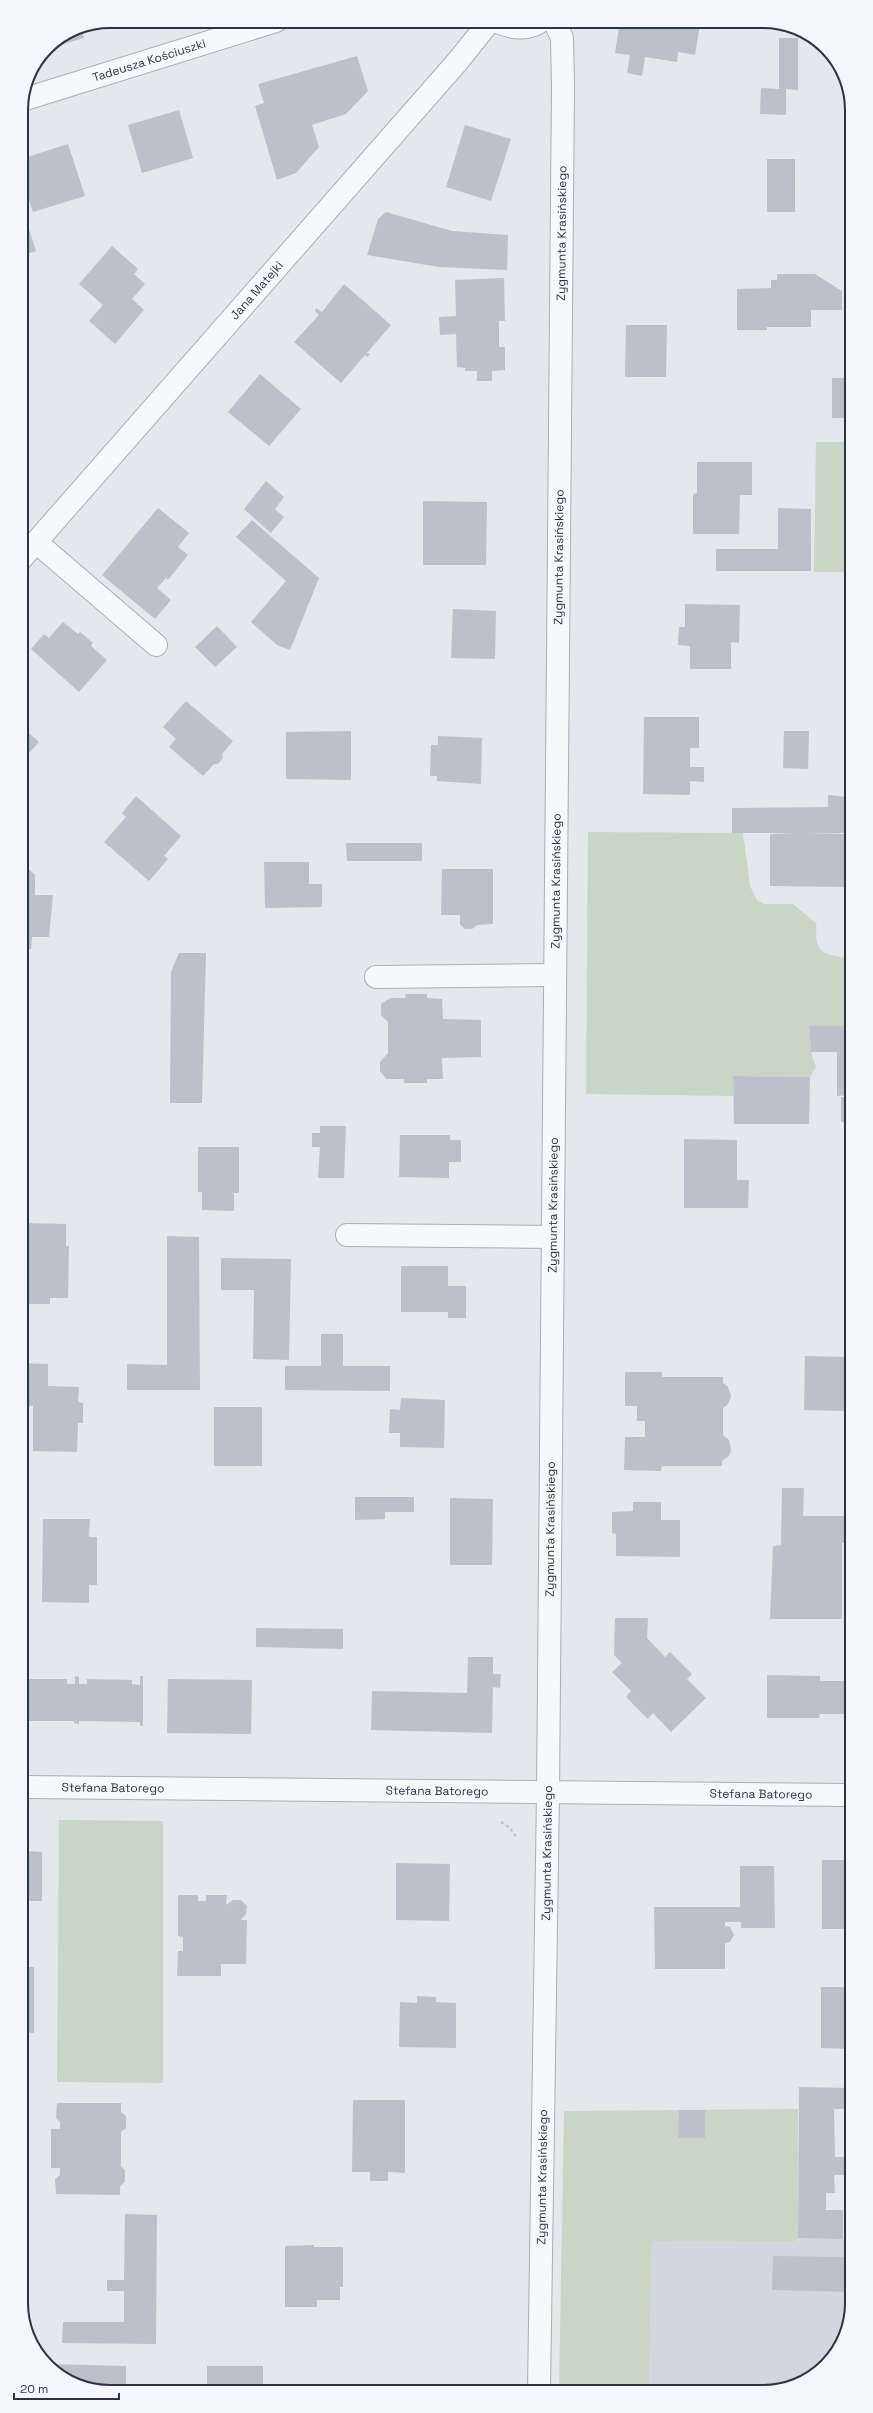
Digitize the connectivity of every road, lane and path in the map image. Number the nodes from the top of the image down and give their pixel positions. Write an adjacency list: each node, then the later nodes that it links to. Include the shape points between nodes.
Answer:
1 (253, 28): 4 (street, Tadeusza Kościuszki)
2 (484, 28): 5 (street, Jana Matejki)
3 (557, 28): 10 (street, Zygmunta Krasińskiego, via 562,38 563,86)
4 (29, 98)
5 (36, 542): 6 (street, Jana Matejki); 7 (street)
6 (28, 551)
7 (54, 557): 8 (path); 9 (street)
8 (28, 587)
9 (156, 645)
10 (554, 975): 11 (street); 13 (street, Zygmunta Krasińskiego)
11 (376, 977)
12 (347, 1235): 13 (street)
13 (553, 1237): 15 (street, Zygmunta Krasińskiego)
14 (28, 1787): 15 (street, Stefana Batorego)
15 (548, 1793): 16 (street, Stefana Batorego); 19 (street, Zygmunta Krasińskiego)
16 (845, 1795)
17 (497, 1819): 18 (path, via 510,1828)
18 (519, 1842)
19 (539, 2385)

